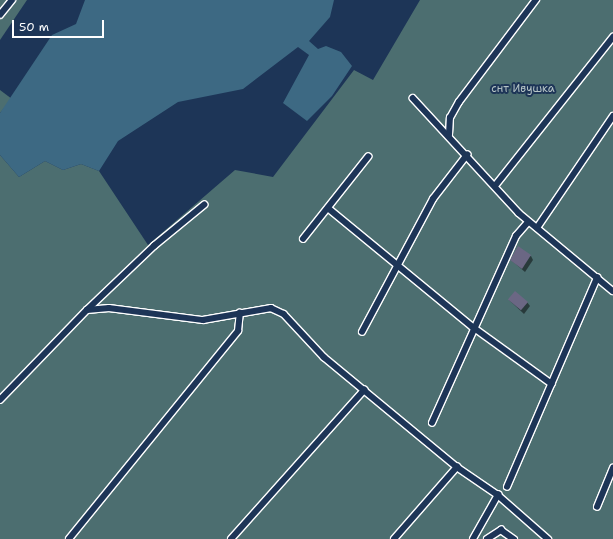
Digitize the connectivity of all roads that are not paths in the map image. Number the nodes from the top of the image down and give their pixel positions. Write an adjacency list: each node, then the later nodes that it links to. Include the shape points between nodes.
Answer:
1 (12, 0): 3 (lane)
2 (536, 0): 7 (lane, via 459,102 450,118)
3 (0, 15)
4 (613, 37): 10 (lane)
5 (413, 98): 7 (lane)
6 (613, 116): 14 (lane)
7 (448, 135): 8 (lane)
8 (467, 155): 10 (lane); 16 (lane, via 433,199)
9 (368, 157): 12 (lane)
10 (494, 186): 13 (lane)
11 (204, 205): 19 (lane, via 154,246)
12 (328, 208): 15 (lane); 16 (lane)
13 (528, 222): 14 (lane); 21 (lane, via 516,236)
14 (537, 228): 17 (lane)
15 (303, 239)
16 (397, 261): 21 (lane); 22 (lane)
17 (597, 278): 18 (lane); 23 (lane)
18 (613, 291)
19 (87, 310): 20 (lane, via 109,308 203,320); 25 (lane)
20 (240, 313): 24 (lane, via 271,308 284,314 324,357); 32 (lane, via 238,331)
21 (474, 327): 23 (lane); 26 (lane)
22 (362, 332)
23 (552, 384): 29 (lane)
24 (364, 390): 27 (lane); 33 (lane)
25 (0, 400)
26 (432, 424)
27 (457, 467): 30 (lane); 34 (lane)
28 (613, 468): 31 (lane)
29 (507, 487)
30 (498, 494): 35 (lane); 38 (lane)
31 (597, 507)
32 (69, 539)
33 (232, 539)
34 (394, 539)
35 (473, 539)
36 (487, 539): 37 (lane, via 501,530)
37 (514, 539)
38 (548, 539)

